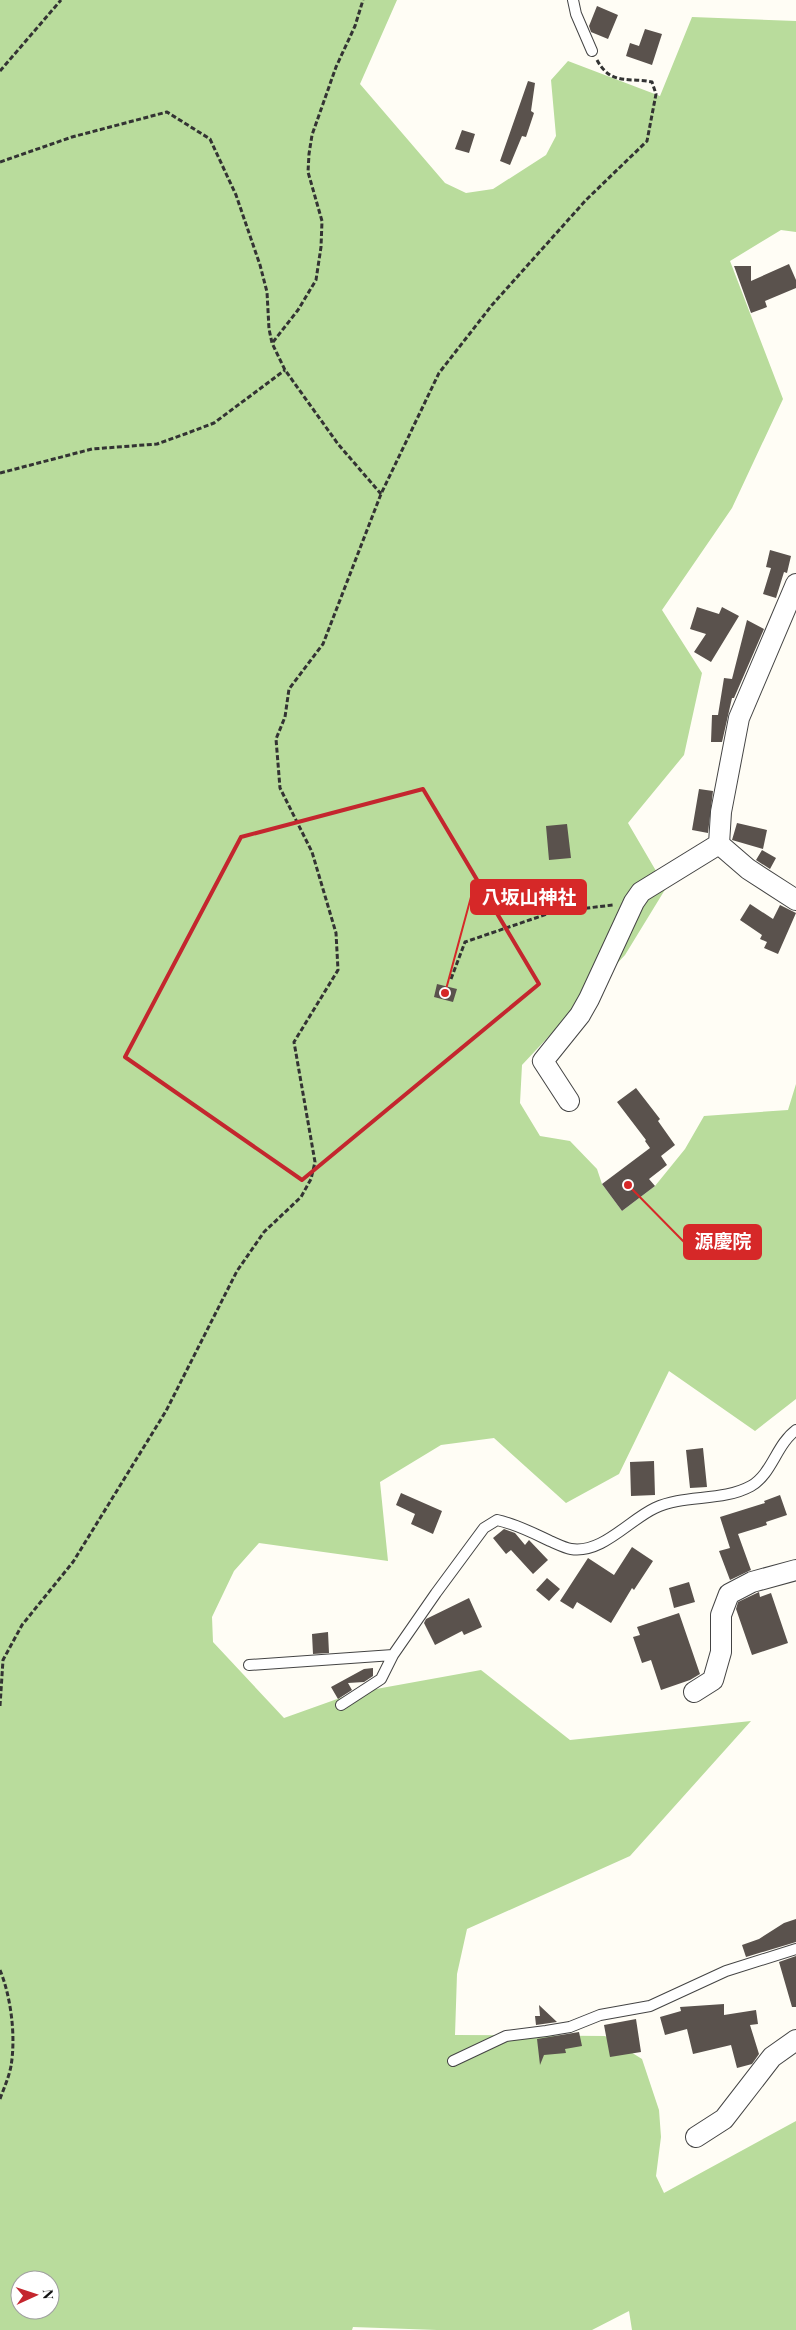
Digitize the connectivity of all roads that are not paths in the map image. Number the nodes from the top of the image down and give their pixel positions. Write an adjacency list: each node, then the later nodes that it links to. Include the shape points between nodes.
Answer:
1 (573, 0): 2 (lane)
2 (592, 51)
3 (796, 584): 4 (street, via 739,718 721,812)
4 (719, 844): 5 (street, via 748,869); 6 (street, via 641,892 634,902 580,1015 543,1061)
5 (796, 900)
6 (569, 1101)
7 (796, 1430): 9 (lane, via 763,1476 751,1486 728,1494 656,1507 623,1531 585,1549 570,1549 497,1520 484,1528)
8 (796, 1570): 11 (street, via 752,1582 729,1594 721,1615 721,1652 713,1680)
9 (392, 1655): 10 (lane); 12 (lane, via 382,1679)
10 (249, 1665)
11 (694, 1692)
12 (341, 1705)
13 (796, 1949): 16 (lane, via 726,1971 650,2006 600,2015 570,2027 506,2036)
14 (796, 2040): 17 (street, via 772,2057)
15 (796, 2055): 17 (street)
16 (453, 2061)
17 (758, 2074): 18 (street, via 724,2119)
18 (696, 2137)

